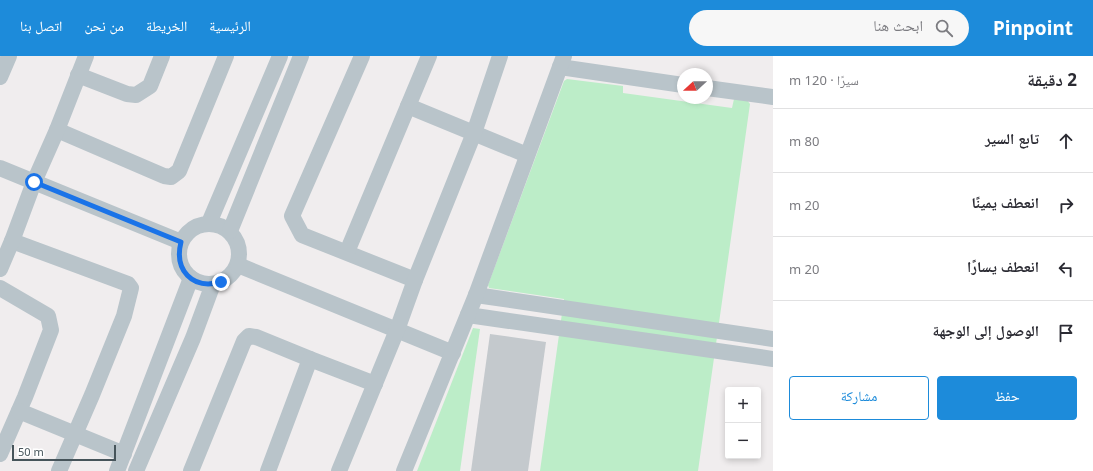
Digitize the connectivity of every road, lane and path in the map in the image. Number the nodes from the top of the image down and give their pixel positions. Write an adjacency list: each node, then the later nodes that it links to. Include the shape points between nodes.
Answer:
1 (9, 56): 12 (street)
2 (86, 56): 11 (street)
3 (162, 56): 11 (street, via 150,86 136,95)
4 (226, 56): 17 (street, via 179,171 171,177)
5 (280, 56): 22 (street)
6 (301, 56): 23 (street)
7 (362, 56): 26 (street, via 292,216 302,235)
8 (429, 56): 16 (street)
9 (500, 56): 18 (street)
10 (562, 61): 13 (street); 19 (street)
11 (78, 75): 17 (street)
12 (0, 77)
13 (677, 83)
14 (713, 89): 15 (street)
15 (773, 98)
16 (408, 106): 18 (street); 26 (street)
17 (57, 130): 21 (street)
18 (474, 134): 19 (street); 30 (street)
19 (527, 155): 33 (street)
20 (0, 168): 21 (street)
21 (34, 182): 24 (street); 25 (street)
22 (209, 223): 23 (street, via 220,225); 25 (street, via 188,232)
23 (230, 231): 27 (street, via 240,252)
24 (12, 241): 28 (street); 42 (street, via 128,284 130,288 124,316)
25 (181, 242): 29 (street, via 180,262)
26 (347, 252): 30 (street)
27 (238, 265): 31 (street, via 228,278); 35 (street)
28 (0, 269)
29 (191, 278): 31 (street, via 201,284); 44 (street)
30 (415, 280): 35 (street)
31 (213, 284): 47 (street, via 193,338)
32 (0, 288): 41 (street, via 43,312 48,316 50,323 51,330)
33 (476, 296): 34 (street); 36 (street)
34 (468, 315): 37 (street); 39 (street)
35 (397, 330): 37 (street); 40 (street)
36 (773, 339)
37 (453, 353): 51 (street)
38 (310, 359): 40 (street); 48 (street, via 248,336); 49 (street)
39 (773, 359)
40 (375, 384): 50 (street)
41 (19, 410): 42 (street); 43 (street)
42 (76, 433): 44 (street); 45 (street)
43 (0, 454)
44 (124, 454): 46 (street)
45 (59, 471)
46 (116, 471)
47 (136, 471)
48 (191, 471)
49 (268, 471)
50 (340, 471)
51 (404, 471)

